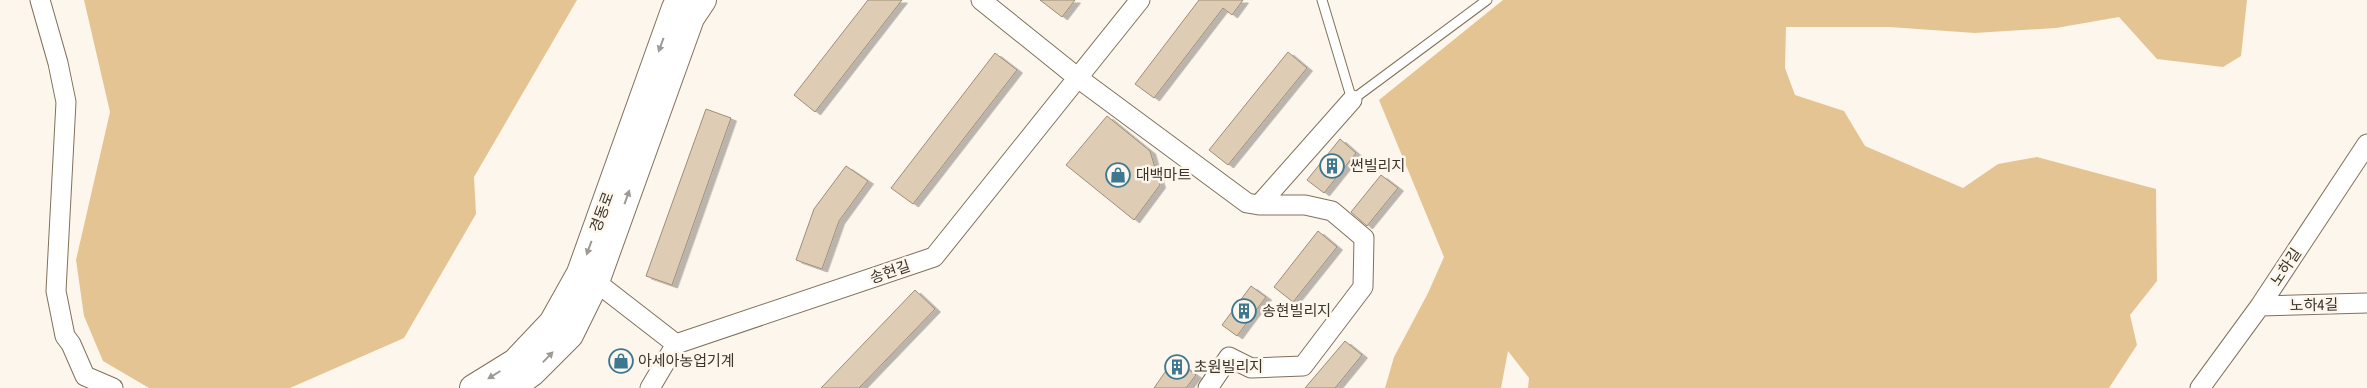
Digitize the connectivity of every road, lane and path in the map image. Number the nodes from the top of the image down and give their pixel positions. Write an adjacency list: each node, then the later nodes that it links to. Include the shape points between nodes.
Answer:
1 (40, 0): 16 (street, via 66,102 56,291 65,336 85,376)
2 (679, 0): 17 (street, 경동로, one-way to 17, via 580,272 552,323 515,362)
3 (703, 0): 12 (street, 경동로, one-way to 3, via 691,18)
4 (981, 0): 8 (street)
5 (1140, 0): 8 (street, 송현길)
6 (1322, 0): 9 (lane)
7 (1487, 0): 9 (lane)
8 (1078, 78): 11 (street, via 1247,203); 15 (street, 송현길, via 934,257)
9 (1352, 100): 11 (street)
10 (2367, 144): 14 (street, 노하길)
11 (1259, 205): 20 (street, via 1305,205 1332,211 1364,238 1363,287 1303,366 1251,368 1229,357)
12 (596, 282): 15 (street); 18 (street, 경동로, one-way to 12, via 532,373 570,335)
13 (2367, 303): 14 (street, 노하4길)
14 (2260, 306): 21 (street, 노하길)
15 (676, 344): 19 (street)
16 (113, 388)
17 (473, 388)
18 (511, 388)
19 (650, 388)
20 (1208, 388)
21 (2200, 388)

